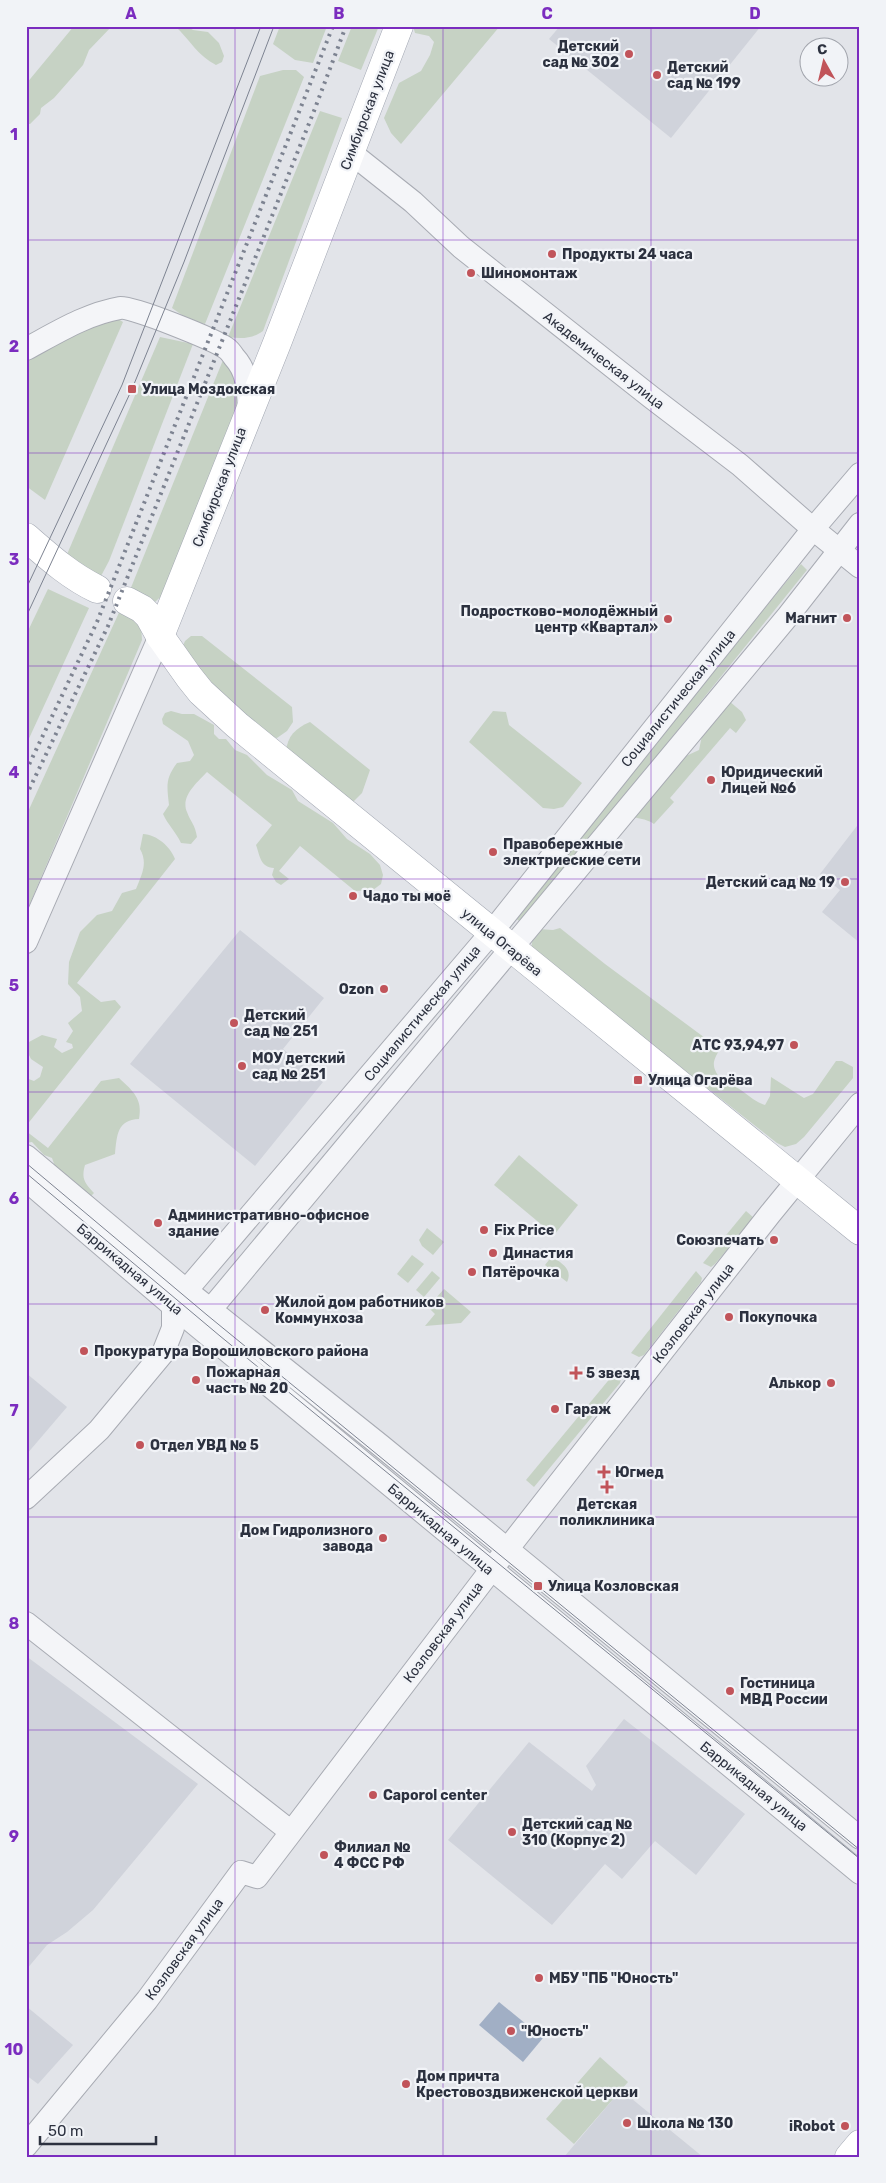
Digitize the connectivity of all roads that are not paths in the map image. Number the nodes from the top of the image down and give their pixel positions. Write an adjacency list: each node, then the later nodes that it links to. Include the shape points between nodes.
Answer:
1 (399, 26): 2 (main road, Симбирская улица)
2 (350, 152): 4 (main road, Симбирская улица); 7 (street, Академическая улица, via 413,202 468,253 740,465)
3 (26, 349): 4 (street, via 79,320 122,307 156,317 226,348 246,375)
4 (249, 410): 13 (main road, Симбирская улица)
5 (860, 474): 7 (street, Социалистическая улица)
6 (860, 524): 9 (street, Социалистическая улица)
7 (812, 529): 9 (street, Академическая улица); 14 (street, Социалистическая улица)
8 (26, 537): 11 (main road, via 77,580)
9 (840, 550): 10 (street, Академическая улица); 14 (street, Социалистическая улица)
10 (860, 566)
11 (97, 590)
12 (127, 601): 13 (main road, улица Огарёва, via 149,616)
13 (160, 636): 14 (main road, улица Огарёва, via 202,692 224,713); 15 (street, Симбирская улица)
14 (501, 941): 19 (main road, улица Огарёва); 21 (street, Социалистическая улица); 22 (street, Социалистическая улица)
15 (26, 942)
16 (860, 1104): 19 (street, Козловская улица)
17 (26, 1156): 21 (street, Баррикадная улица)
18 (26, 1180): 21 (street, Баррикадная улица)
19 (797, 1181): 20 (main road, улица Огарёва); 24 (street, Козловская улица)
20 (860, 1231)
21 (180, 1299): 22 (street, Баррикадная улица); 23 (street, via 163,1353 99,1430)
22 (204, 1317): 24 (street, Баррикадная улица); 25 (street, Баррикадная улица)
23 (26, 1498)
24 (508, 1549): 25 (street, Козловская улица); 28 (street, Баррикадная улица)
25 (491, 1570): 27 (street, Козловская улица); 29 (street, Баррикадная улица)
26 (26, 1623): 27 (street)
27 (290, 1830): 31 (street, Козловская улица, via 256,1877 241,1872 147,2000)
28 (860, 1838)
29 (860, 1873)
30 (860, 2144): 32 (main road)
31 (26, 2146)
32 (849, 2157)

